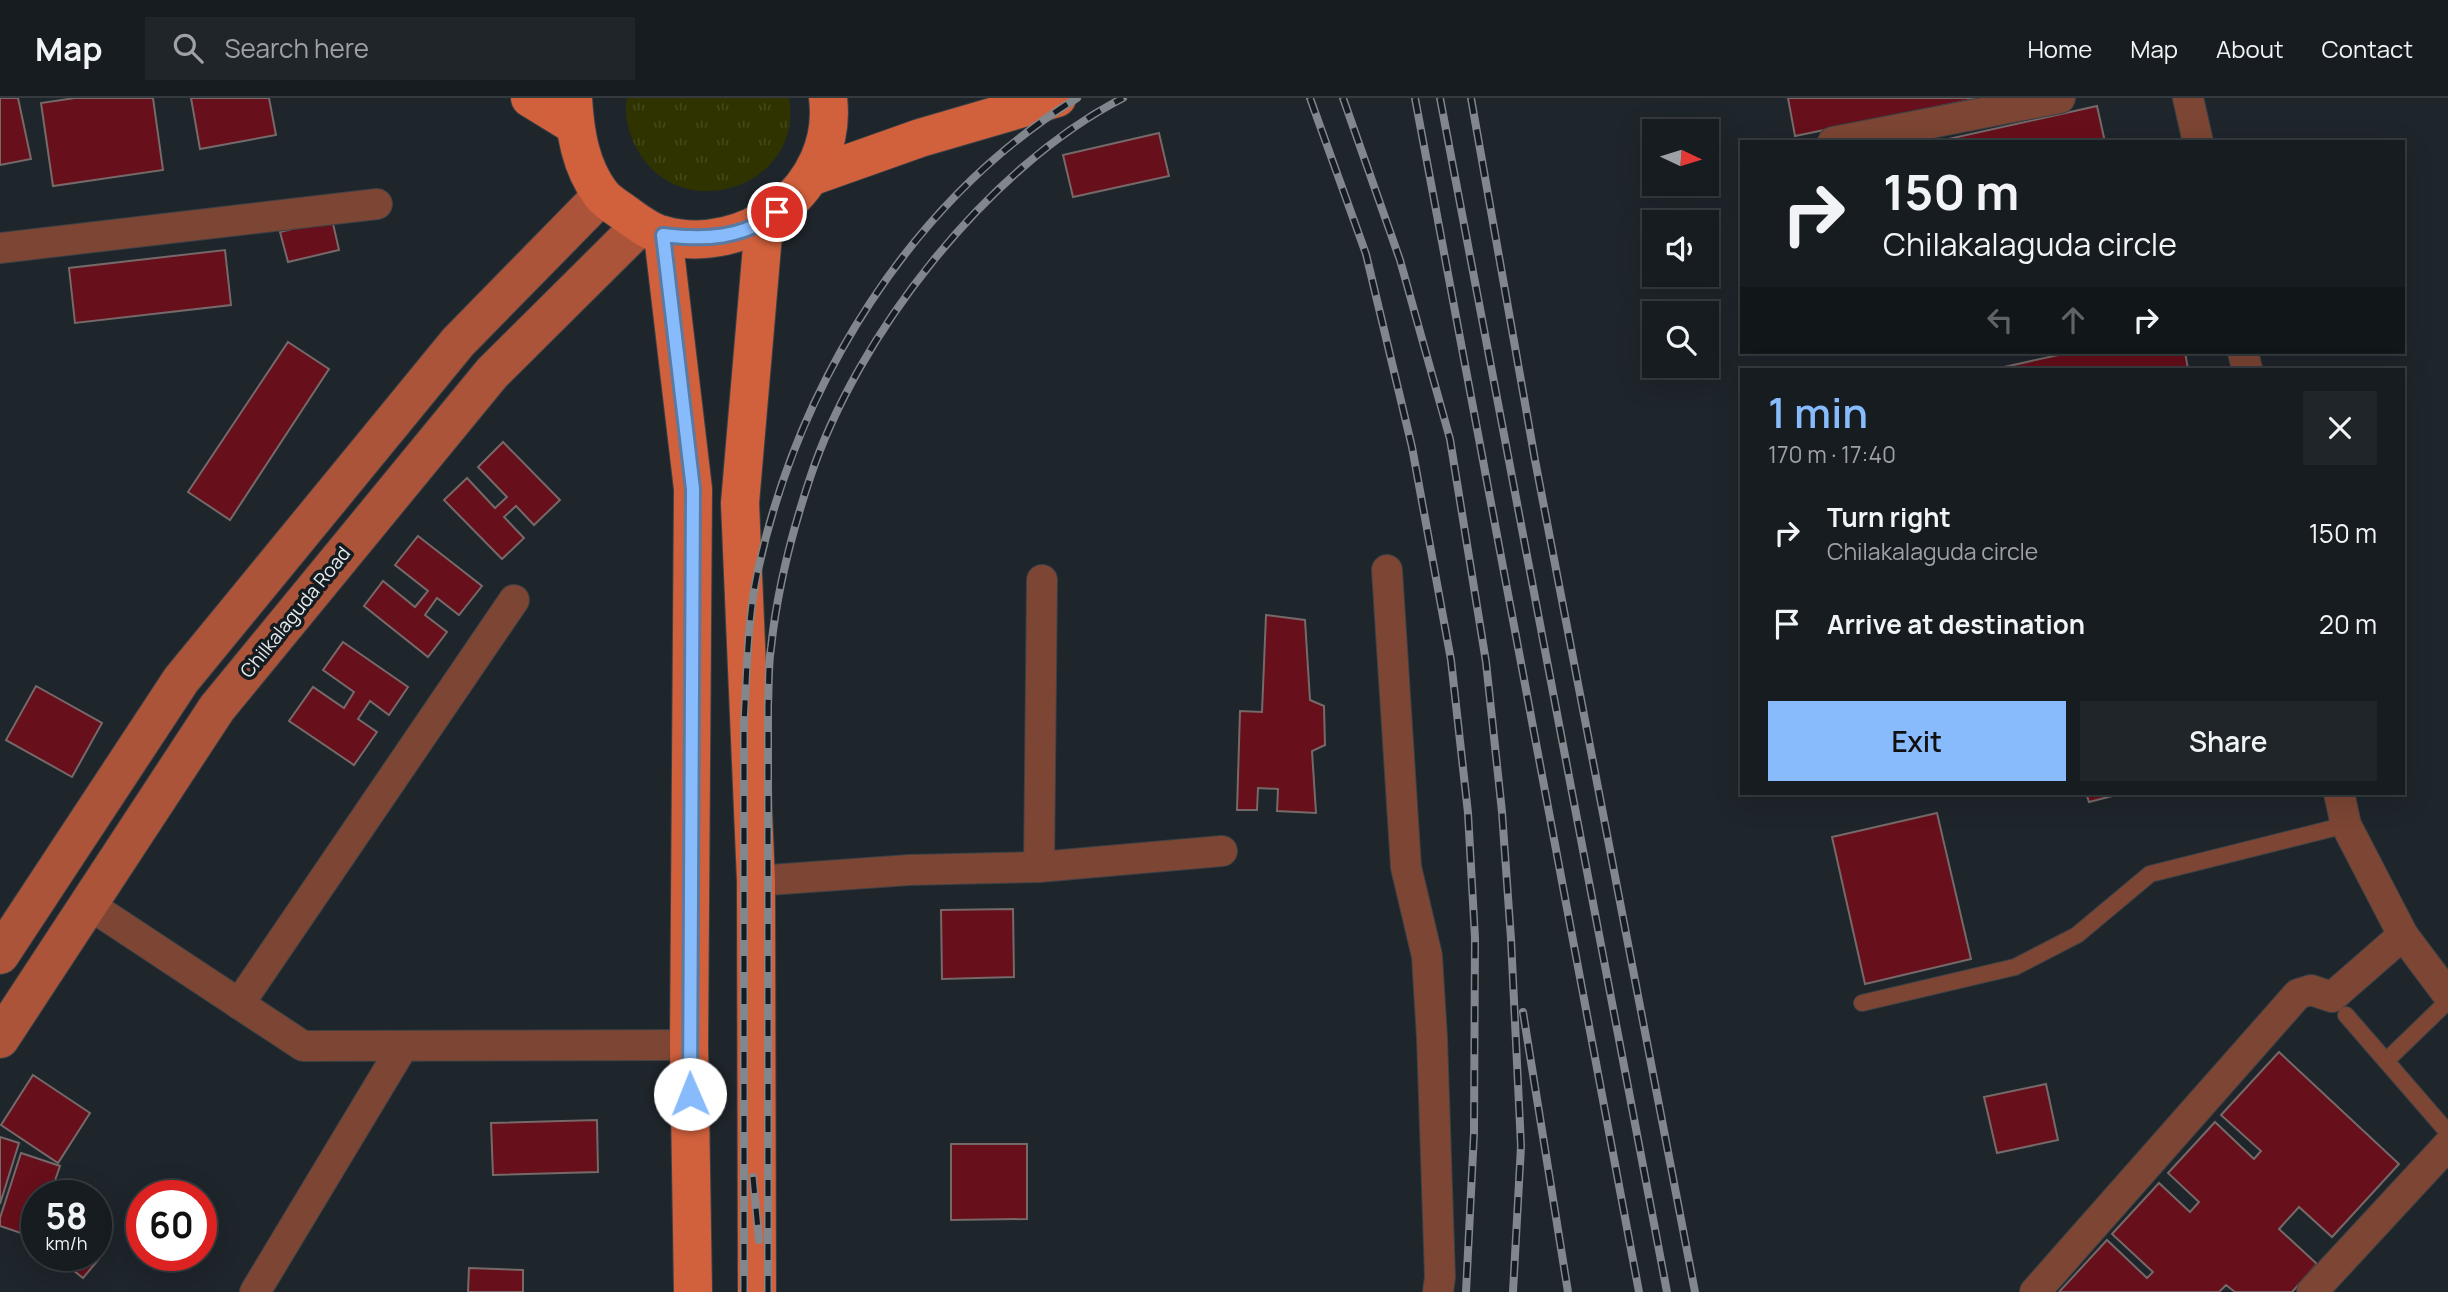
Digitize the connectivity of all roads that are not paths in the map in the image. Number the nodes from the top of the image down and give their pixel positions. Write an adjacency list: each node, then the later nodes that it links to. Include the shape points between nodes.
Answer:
1 (530, 98): 6 (main road)
2 (828, 98): 9 (main road, via 825,146)
3 (1057, 98): 9 (main road, via 920,138)
4 (2060, 98): 7 (street)
5 (2188, 98): 8 (street)
6 (574, 112): 10 (main road, via 580,153)
7 (1843, 140)
8 (2198, 140)
9 (810, 177): 12 (main road, via 790,202)
10 (602, 195): 13 (main road); 25 (main road, via 458,342 181,680)
11 (377, 204): 14 (street)
12 (764, 222): 13 (main road, via 732,235 696,239); 22 (main road, via 740,503)
13 (652, 230): 23 (main road, Chilkalaguda Road, via 492,373 217,708); 32 (main road, via 693,489)
14 (0, 248)
15 (1387, 570): 39 (street, via 1406,867 1428,970)
16 (1042, 580): 21 (street)
17 (514, 600): 29 (street)
18 (2339, 795): 19 (street)
19 (2346, 825): 24 (street); 28 (lane, via 2151,874 2077,935 2015,967)
20 (1222, 850): 21 (street)
21 (1039, 867): 22 (street)
22 (756, 881): 38 (main road)
23 (88, 904): 29 (street); 31 (main road, Chilkalaguda Road)
24 (2403, 935): 26 (street); 40 (street, via 2332,997 2311,990 2298,994)
25 (0, 954)
26 (2448, 995)
27 (2448, 1001): 34 (lane)
28 (1862, 1003)
29 (239, 1004): 33 (street, via 303,1046)
30 (2346, 1015): 34 (lane)
31 (0, 1039)
32 (689, 1045): 33 (street); 37 (main road)
33 (403, 1046): 36 (street)
34 (2386, 1061): 35 (lane)
35 (2447, 1137): 41 (street)
36 (255, 1292)
37 (693, 1292)
38 (757, 1292)
39 (1438, 1292)
40 (2035, 1292)
41 (2312, 1292)

